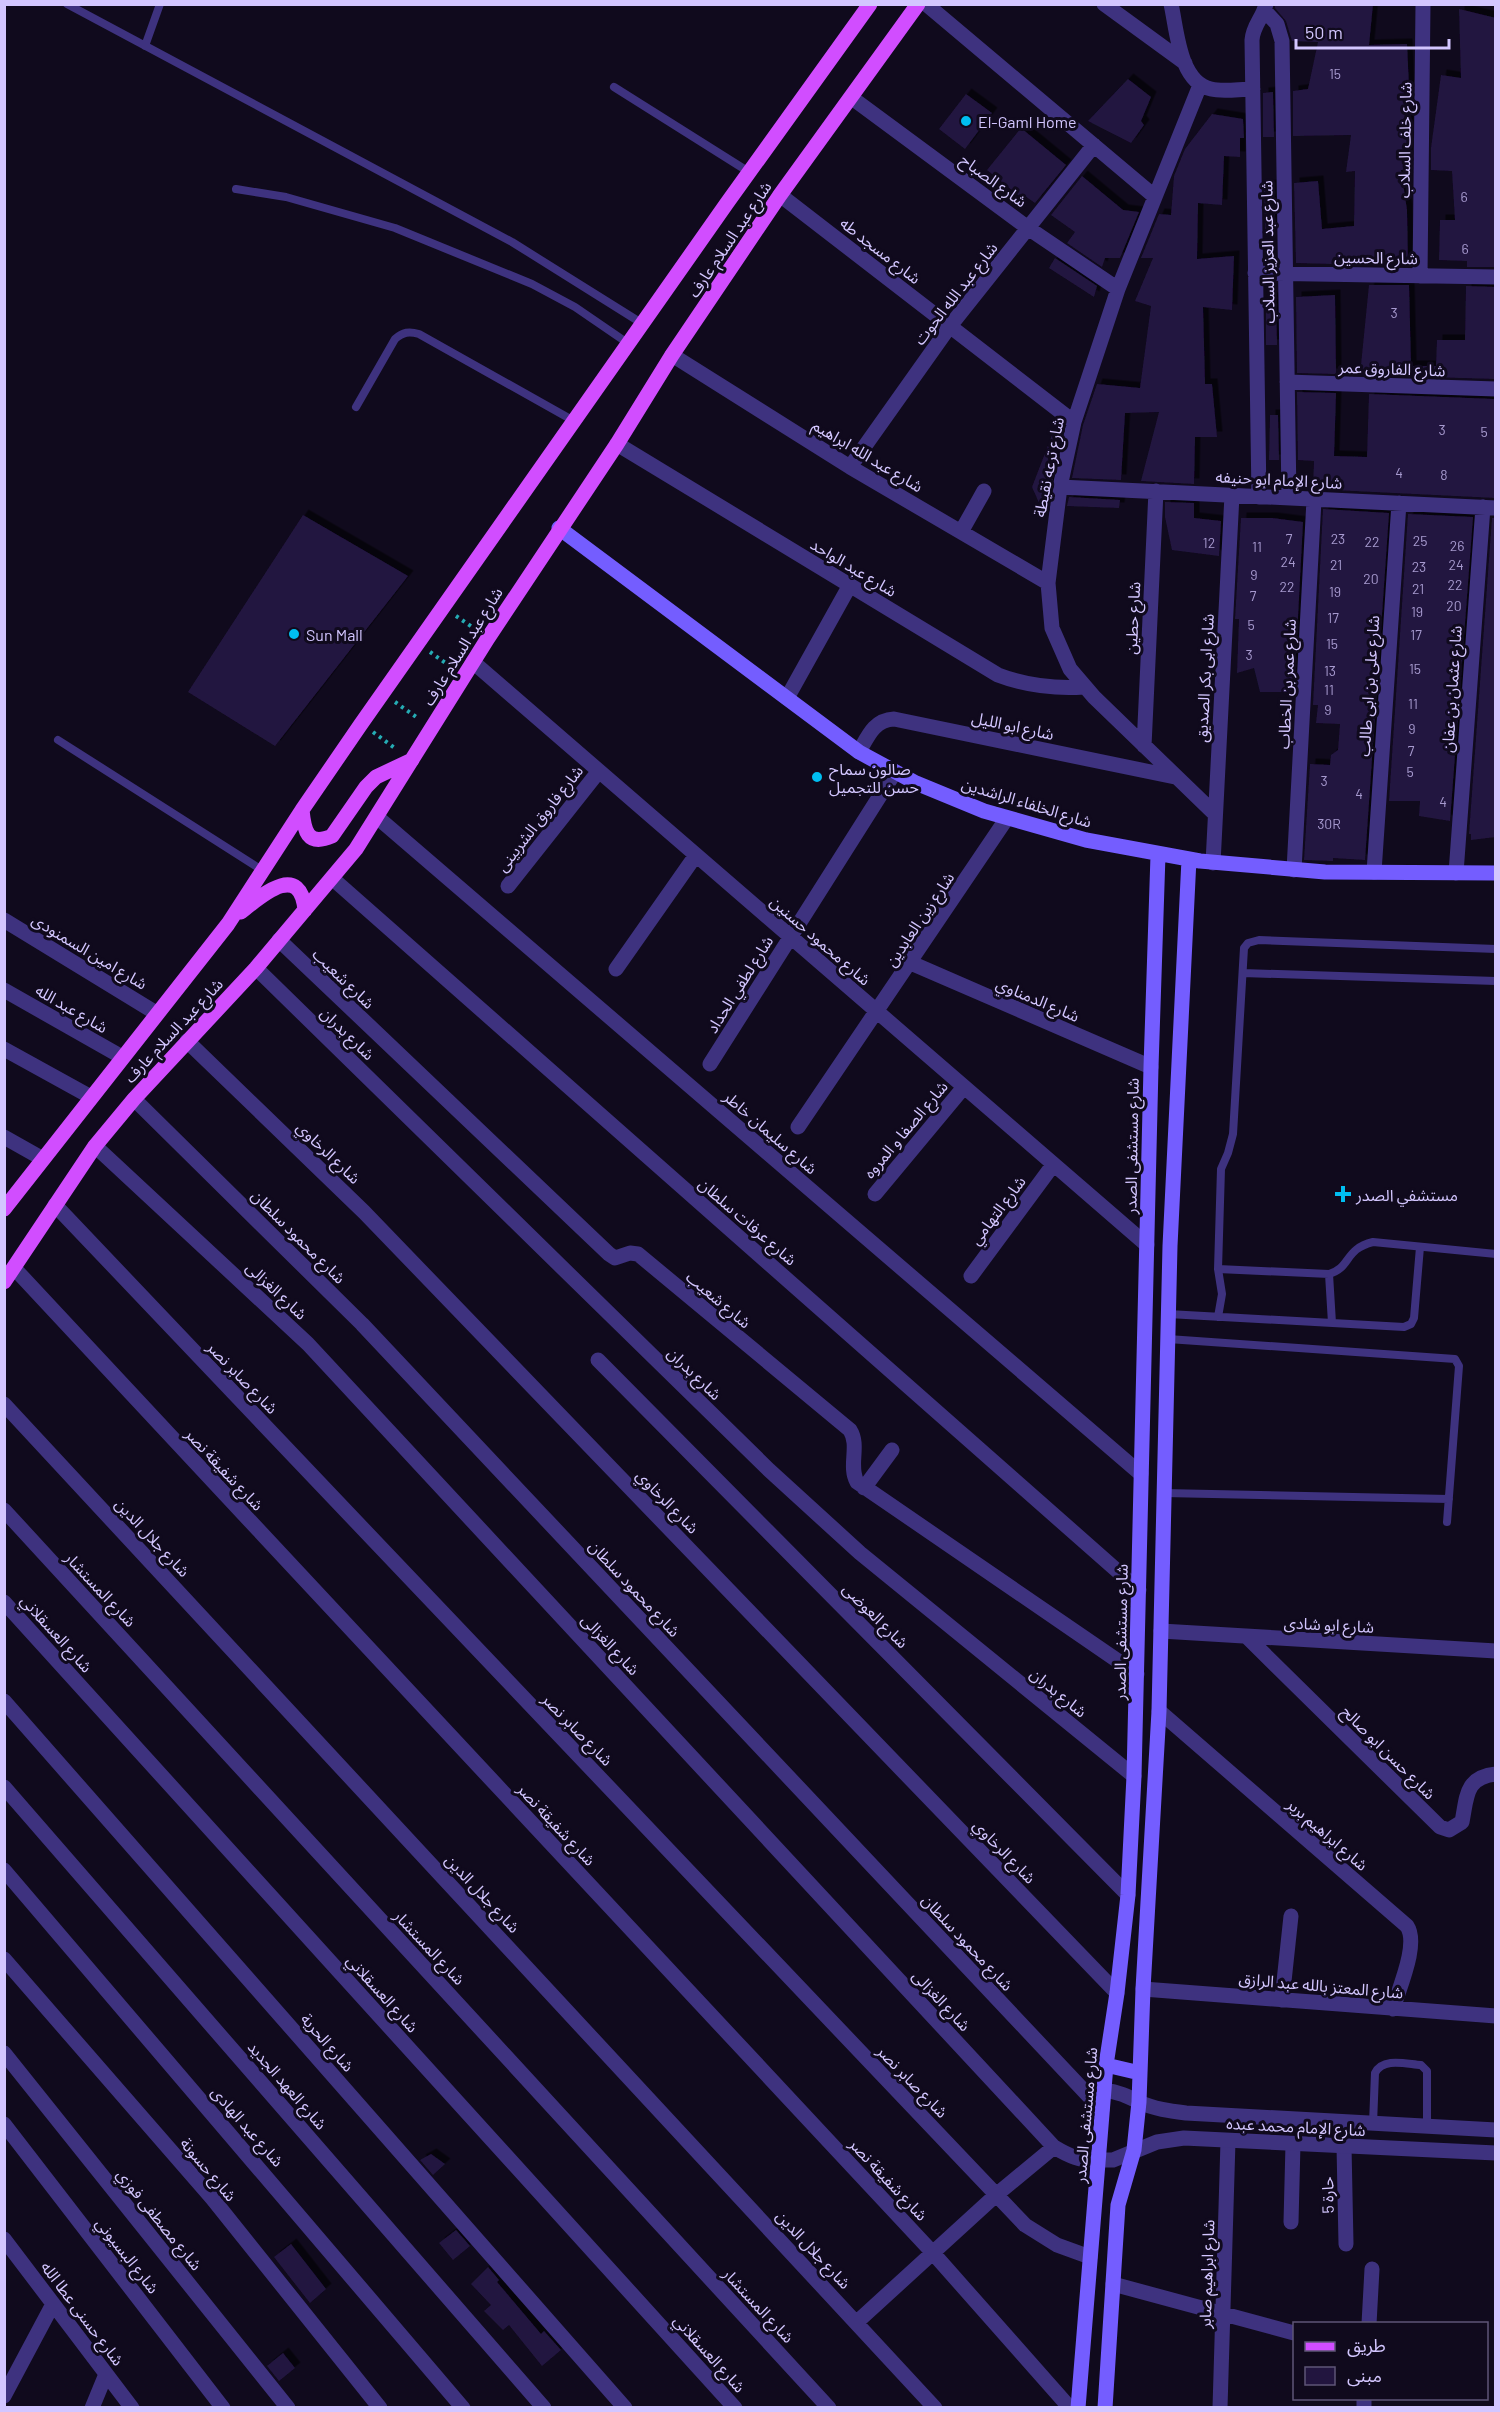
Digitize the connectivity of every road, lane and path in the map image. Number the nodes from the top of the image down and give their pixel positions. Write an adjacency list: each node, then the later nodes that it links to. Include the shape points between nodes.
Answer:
1 (67, 4): 10 (lane)
2 (160, 4): 10 (lane)
3 (870, 4): 17 (main road, شارع عبد السلام عارف)
4 (918, 4): 15 (main road, شارع عبد السلام عارف)
5 (926, 4): 16 (street)
6 (1104, 4): 11 (street)
7 (1171, 4): 11 (street)
8 (1423, 4): 24 (street, شارع خلف السلاب)
9 (1265, 8): 14 (street, شارع عبد العزيز السلاب, via 1252,32); 23 (street, شارع عبد العزيز السلاب, via 1277,24 1282,41)
10 (145, 46): 27 (lane, via 512,242)
11 (1185, 63): 12 (street)
12 (1200, 85): 14 (street, via 1212,89); 20 (street, شارع ترعه نقيطة)
13 (614, 87): 17 (lane)
14 (1252, 89): 22 (street, شارع عبد العزيز السلاب)
15 (852, 98): 19 (main road, شارع عبد السلام عارف); 21 (street, شارع الصباح)
16 (1094, 145): 20 (street); 21 (street, شارع عبد الله الحوت)
17 (749, 172): 27 (main road, شارع عبد السلام عارف)
18 (236, 189): 29 (lane, via 286,197 395,228 532,284 575,307)
19 (780, 195): 28 (street, شارع مسجد طه); 30 (main road, شارع عبد السلام عارف)
20 (1154, 196): 26 (street, شارع ترعه نقيطة)
21 (1028, 228): 26 (street, شارع الصباح); 28 (street, شارع عبد الله الحوت)
22 (1255, 273): 23 (street, شارع الحسين); 42 (street, شارع عبد العزيز السلاب)
23 (1286, 274): 24 (street, شارع الحسين); 31 (street, شارع عبد العزيز السلاب)
24 (1420, 276): 25 (street, شارع الحسين)
25 (1496, 278)
26 (1118, 289): 35 (street, شارع ترعه نقيطة)
27 (643, 324): 29 (main road, شارع عبد السلام عارف)
28 (950, 326): 35 (street, شارع مسجد طه); 37 (street, شارع عبد الله الحوت)
29 (628, 344): 34 (main road, شارع عبد السلام عارف)
30 (672, 355): 36 (main road, شارع عبد السلام عارف); 37 (street, شارع عبد الله ابراهيم)
31 (1287, 382): 32 (street, شارع الفاروق عمر); 43 (street, شارع عبد العزيز السلاب)
32 (1496, 389)
33 (356, 408): 34 (lane, via 395,339 410,331)
34 (574, 421): 51 (main road, شارع عبد السلام عارف)
35 (1074, 422): 38 (street, شارع ترعه نقيطة)
36 (617, 444): 47 (main road, شارع عبد السلام عارف); 50 (street, شارع عبد الواحد)
37 (850, 467): 48 (street, شارع عبد الله ابراهيم)
38 (1060, 487): 40 (street, شارع الإمام ابو حنيفه); 49 (street, شارع ترعه نقيطة)
39 (984, 491): 48 (street)
40 (1156, 491): 41 (street, شارع الإمام ابو حنيفه); 62 (street, شارع حطين)
41 (1232, 495): 42 (street, شارع الإمام ابو حنيفه); 69 (street, شارع ابى بكر الصديق)
42 (1258, 497): 43 (street, شارع الإمام ابو حنيفه)
43 (1289, 498): 44 (street, شارع الإمام ابو حنيفه)
44 (1314, 500): 45 (street, شارع الإمام ابو حنيفه); 77 (street, شارع عمر بن الخطاب)
45 (1399, 503): 46 (street, شارع الإمام ابو حنيفه); 78 (street, شارع على بن ابى طالب)
46 (1489, 507): 79 (street, شارع عثمان بن عفان)
47 (559, 528): 52 (main road, شارع عبد السلام عارف); 58 (main road, شارع الخلفاء الراشدين)
48 (961, 532): 49 (street, شارع عبد الله ابراهيم)
49 (1048, 584): 56 (street, شارع ترعه نقيطة, via 1052,628 1070,669)
50 (850, 585): 56 (street, شارع عبد الواحد, via 998,675 1042,687); 58 (street)
51 (444, 607): 52 (path); 53 (main road, شارع عبد السلام عارف)
52 (488, 638): 54 (main road, شارع عبد السلام عارف)
53 (418, 643): 55 (path); 57 (main road, شارع عبد السلام عارف)
54 (473, 662): 55 (main road, شارع عبد السلام عارف); 65 (street, شارع محمود حسنين)
55 (464, 676): 60 (main road, شارع عبد السلام عارف)
56 (1084, 687): 62 (street, شارع ترعه نقيطة)
57 (383, 693): 59 (main road, شارع عبد السلام عارف); 60 (path)
58 (787, 698): 63 (main road, شارع الخلفاء الراشدين)
59 (361, 724): 64 (path); 68 (main road, شارع عبد السلام عارف)
60 (432, 728): 64 (main road, شارع عبد السلام عارف)
61 (58, 740): 76 (lane)
62 (1144, 746): 67 (street, شارع ترعه نقيطة)
63 (859, 752): 66 (main road, شارع الخلفاء الراشدين); 67 (street, شارع ابو الليل, via 874,726 894,719)
64 (412, 760): 68 (main road, via 376,777 333,836 308,836); 70 (main road, شارع عبد السلام عارف)
65 (599, 771): 72 (street, شارع محمود حسنين); 82 (street, شارع فاروق الشربينى)
66 (895, 772): 71 (main road, شارع الخلفاء الراشدين); 86 (street, شارع لطفي الحداد)
67 (1176, 777): 69 (street, شارع ترعه نقيطة)
68 (302, 810): 76 (main road, شارع عبد السلام عارف)
69 (1215, 814): 75 (street, شارع ابى بكر الصديق)
70 (377, 817): 81 (main road, شارع عبد السلام عارف); 128 (street, شارع سليمان خاطر)
71 (1007, 818): 73 (main road, شارع الخلفاء الراشدين); 89 (street, شارع زين العابدين)
72 (696, 855): 86 (street, شارع محمود حسنين); 91 (street)
73 (1158, 855): 74 (main road, شارع الخلفاء الراشدين); 101 (main road, شارع مستشفى الصدر)
74 (1189, 859): 75 (main road, شارع الخلفاء الراشدين); 121 (main road)
75 (1213, 862): 77 (main road, شارع الخلفاء الراشدين)
76 (262, 870): 85 (main road, شارع عبد السلام عارف)
77 (1294, 870): 78 (main road, شارع الخلفاء الراشدين)
78 (1374, 872): 79 (main road, شارع الخلفاء الراشدين)
79 (1456, 873): 80 (main road, شارع الخلفاء الراشدين)
80 (1496, 873)
81 (333, 879): 83 (main road, شارع عبد السلام عارف); 134 (street, شارع عرفات سلطان)
82 (508, 886)
83 (305, 910): 85 (main road, via 300,892 284,884 261,896); 87 (main road, شارع عبد السلام عارف)
84 (4, 920): 96 (street, شارع امين السمنودى)
85 (228, 924): 96 (main road, شارع عبد السلام عارف)
86 (790, 938): 95 (street, شارع محمود حسنين); 100 (street, شارع لطفي الحداد)
87 (279, 940): 90 (main road, شارع عبد السلام عارف); 129 (street, شارع شعيب, via 609,1254 615,1258 638,1254 850,1430 854,1440 854,1478)
88 (1496, 949): 92 (lane, via 1259,940 1244,948)
89 (911, 963): 95 (street, شارع زين العابدين); 101 (street, شارع الدمناوي)
90 (256, 968): 97 (main road, شارع عبد السلام عارف); 143 (street, شارع بدران, via 777,1478 877,1567)
91 (616, 969)
92 (1243, 973): 93 (lane); 117 (lane, via 1233,1134 1221,1169)
93 (1496, 981)
94 (4, 990): 99 (street, شارع عبد الله)
95 (877, 1012): 102 (street, شارع محمود حسنين); 105 (street, شارع زين العابدين)
96 (156, 1013): 99 (main road, شارع عبد السلام عارف)
97 (187, 1041): 104 (main road, شارع عبد السلام عارف); 150 (street, شارع الرخاوي, via 364,1212)
98 (4, 1049): 103 (street)
99 (122, 1057): 103 (main road, شارع عبد السلام عارف)
100 (710, 1064)
101 (1150, 1067): 113 (main road, شارع مستشفى الصدر)
102 (964, 1087): 109 (street, شارع محمود حسنين); 110 (street, شارع الصفا و المروه)
103 (91, 1097): 108 (main road, شارع عبد السلام عارف)
104 (134, 1099): 107 (main road, شارع عبد السلام عارف); 159 (street, شارع محمود سلطان, via 362,1324)
105 (798, 1127)
106 (4, 1137): 108 (street)
107 (95, 1146): 111 (main road, شارع عبد السلام عارف); 169 (street, شارع الغزالى, via 308,1344)
108 (43, 1159): 112 (main road, شارع عبد السلام عارف)
109 (1053, 1165): 113 (street, شارع محمود حسنين); 119 (street, شارع التهامي)
110 (875, 1194)
111 (55, 1205): 116 (main road, شارع عبد السلام عارف); 175 (street, شارع صابر نصر)
112 (4, 1209)
113 (1147, 1245): 128 (main road, شارع مستشفى الصدر)
114 (1420, 1247): 115 (lane); 118 (lane, via 1373,1242 1354,1250 1343,1266); 123 (lane, via 1411,1324 1397,1328)
115 (1496, 1254)
116 (14, 1268): 120 (main road, شارع عبد السلام عارف); 179 (street, شارع شفيقة نصر)
117 (1218, 1269): 118 (lane); 122 (lane, via 1222,1294)
118 (1329, 1274): 123 (lane)
119 (971, 1276)
120 (4, 1282)
121 (1168, 1314): 122 (lane); 124 (main road)
122 (1218, 1317): 123 (lane)
123 (1332, 1323)
124 (1168, 1339): 130 (main road); 131 (lane, via 1455,1359 1459,1366)
125 (598, 1360): 146 (street, شارع العوضى)
126 (4, 1404): 185 (street, شارع جلال الدين)
127 (892, 1450): 129 (street)
128 (1141, 1474): 134 (main road, شارع مستشفى الصدر)
129 (864, 1488): 139 (street)
130 (1164, 1493): 131 (lane); 136 (main road)
131 (1449, 1499): 133 (lane)
132 (4, 1510): 199 (street, شارع المستشار)
133 (1447, 1522)
134 (1139, 1590): 139 (main road, شارع مستشفى الصدر)
135 (4, 1602): 198 (street, شارع العسقلاني)
136 (1161, 1631): 137 (street, شارع ابو شادى); 141 (main road)
137 (1248, 1638): 138 (street, شارع ابو شادى); 142 (street, شارع حسن ابو صالح, via 1440,1827 1449,1830 1461,1822 1468,1788 1474,1780)
138 (1496, 1651)
139 (1137, 1674): 143 (main road, شارع مستشفى الصدر)
140 (4, 1701): 197 (street, شارع الحرية)
141 (1159, 1712): 149 (main road); 152 (street, شارع ابراهيم بربر, via 1407,1926 1411,1947)
142 (1496, 1774)
143 (1134, 1776): 146 (main road, شارع مستشفى الصدر)
144 (4, 1786): 196 (street, شارع العهد الجديد)
145 (4, 1870): 195 (street, شارع عبد الهادى)
146 (1128, 1895): 150 (main road, شارع مستشفى الصدر)
147 (1291, 1916): 151 (street)
148 (4, 1959): 194 (street, شارع حسونة, via 212,2198)
149 (1143, 1989): 151 (street, شارع المعتز بالله عبد الرازق); 156 (main road)
150 (1117, 1993): 155 (main road, شارع مستشفى الصدر)
151 (1282, 2000): 152 (street, شارع المعتز بالله عبد الرازق)
152 (1393, 2009): 153 (street, شارع المعتز بالله عبد الرازق)
153 (1496, 2016)
154 (4, 2053): 193 (street, شارع مصطفى فوزي)
155 (1106, 2065): 156 (main road); 157 (main road, شارع مستشفى الصدر)
156 (1140, 2073): 158 (main road)
157 (1104, 2090): 158 (street, شارع الإمام محمد عبده, via 1121,2092); 159 (main road, شارع مستشفى الصدر)
158 (1139, 2102): 160 (street, شارع الإمام محمد عبده); 170 (main road)
159 (1102, 2110): 172 (main road, شارع مستشفى الصدر)
160 (1186, 2113): 162 (street, شارع الإمام محمد عبده); 165 (street)
161 (4, 2124): 192 (street, شارع البسيوني)
162 (1372, 2124): 163 (street, شارع الإمام محمد عبده); 163 (lane, via 1378,2067 1384,2063 1421,2065 1427,2071)
163 (1427, 2127): 164 (street, شارع الإمام محمد عبده)
164 (1496, 2130)
165 (1184, 2138): 166 (street, شارع الإمام محمد عبده); 170 (street, شارع الإمام محمد عبده)
166 (1228, 2141): 167 (street, شارع الإمام محمد عبده); 184 (street, شارع ابراهيم صابر)
167 (1293, 2144): 168 (street, شارع الإمام محمد عبده); 176 (street)
168 (1344, 2146): 171 (street, شارع الإمام محمد عبده); 178 (street, حارة 5)
169 (1054, 2147): 172 (street, شارع الغزالى, via 1070,2157); 175 (street)
170 (1134, 2150): 172 (street, شارع الإمام محمد عبده, via 1113,2160); 174 (main road)
171 (1496, 2153)
172 (1098, 2160): 173 (main road, شارع مستشفى الصدر)
173 (1096, 2190): 174 (main road); 180 (main road, شارع مستشفى الصدر)
174 (1122, 2190): 182 (main road)
175 (996, 2194): 179 (street); 180 (street, شارع صابر نصر, via 1025,2225 1057,2245)
176 (1291, 2222)
177 (4, 2239): 183 (street, شارع حسنى عطا الله)
178 (1346, 2244)
179 (933, 2253): 185 (street); 201 (street, شارع شفيقة نصر)
180 (1090, 2257): 202 (main road, شارع مستشفى الصدر)
181 (1372, 2269): 186 (street)
182 (1113, 2284): 184 (street); 203 (main road)
183 (53, 2304): 188 (street, شارع حسنى عطا الله); 189 (street)
184 (1223, 2313): 187 (street); 204 (street, شارع ابراهيم صابر)
185 (857, 2322): 200 (street, شارع جلال الدين)
186 (1369, 2322)
187 (1293, 2333)
188 (106, 2374): 190 (street); 191 (street, شارع حسنى عطا الله)
189 (4, 2396)
190 (92, 2408)
191 (132, 2408)
192 (222, 2408)
193 (288, 2408)
194 (380, 2408)
195 (463, 2408)
196 (544, 2408)
197 (625, 2408)
198 (735, 2408)
199 (829, 2408)
200 (935, 2408)
201 (1070, 2408)
202 (1078, 2408)
203 (1105, 2408)
204 (1220, 2408)

